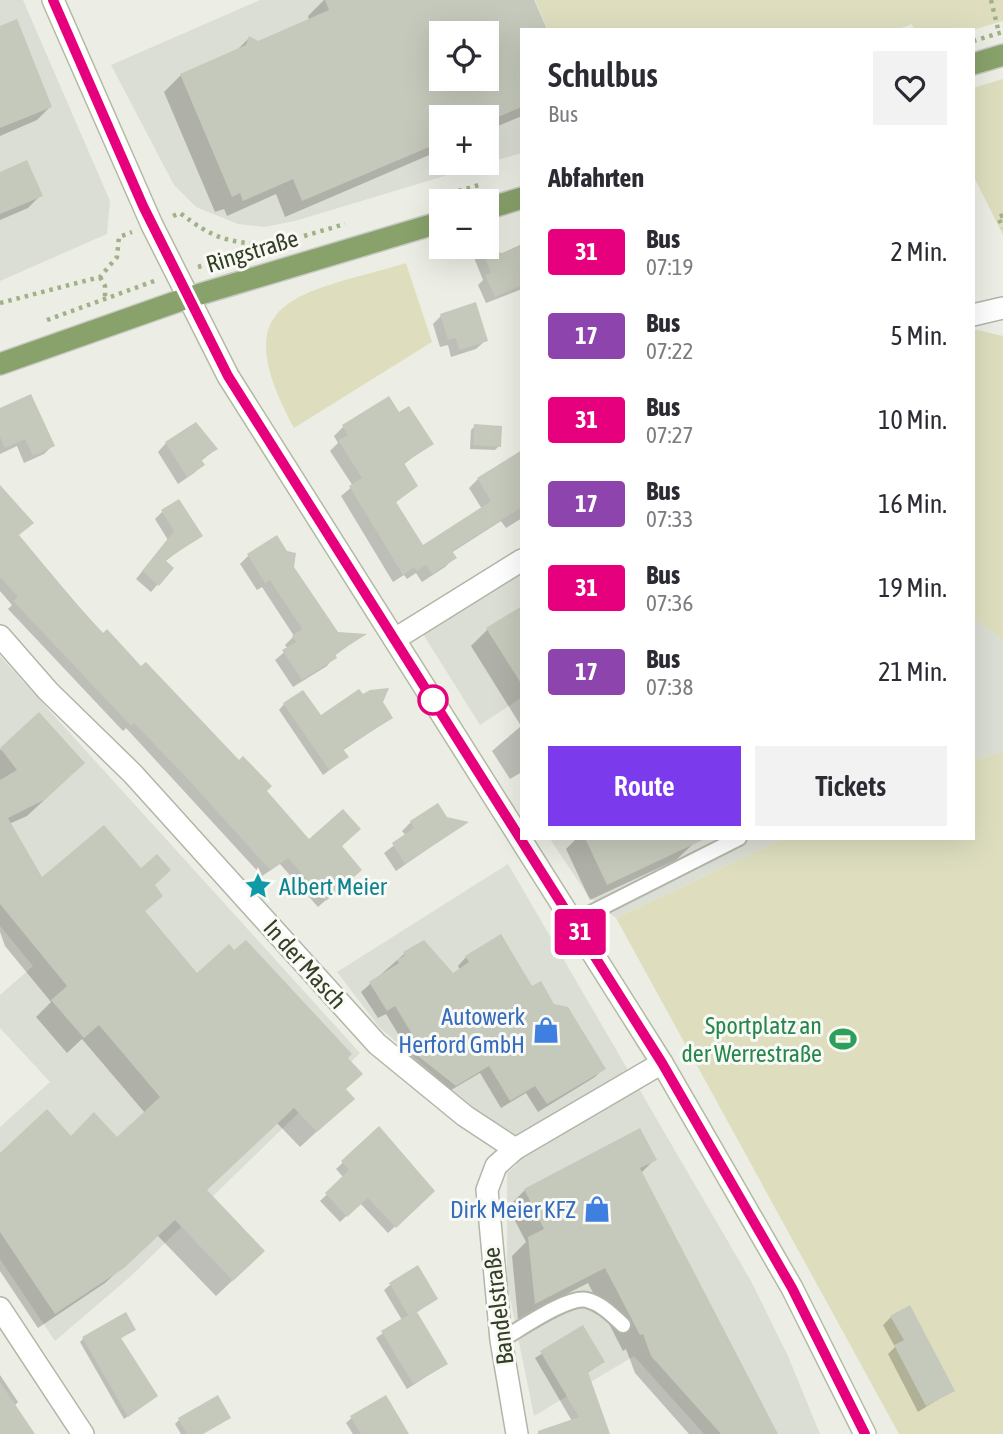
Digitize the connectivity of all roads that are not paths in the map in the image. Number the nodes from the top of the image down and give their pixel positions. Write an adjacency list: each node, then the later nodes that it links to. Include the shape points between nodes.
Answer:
1 (53, 0): 7 (main road)
2 (1002, 41): 3 (main road)
3 (975, 62)
4 (520, 199): 5 (main road)
5 (499, 205)
6 (429, 226): 7 (main road, Ringstraße)
7 (187, 298): 10 (main road, Ringstraße); 13 (main road, via 228,376)
8 (1003, 307): 9 (main road)
9 (975, 314)
10 (0, 364)
11 (520, 561): 13 (main road)
12 (0, 636): 19 (main road, In der Masch, via 48,691 133,774 377,1044 465,1116)
13 (394, 639): 14 (main road)
14 (520, 838)
15 (521, 840): 17 (main road)
16 (735, 840): 17 (lane)
17 (573, 922): 18 (main road)
18 (662, 1063): 19 (main road, Bandelstraße); 25 (main road, via 792,1288)
19 (514, 1149): 22 (main road, Bandelstraße, via 496,1166 487,1190)
20 (0, 1308): 23 (main road)
21 (623, 1325): 22 (lane, via 602,1306 583,1299)
22 (501, 1340): 24 (main road, Bandelstraße)
23 (83, 1434)
24 (517, 1434)
25 (865, 1434)

